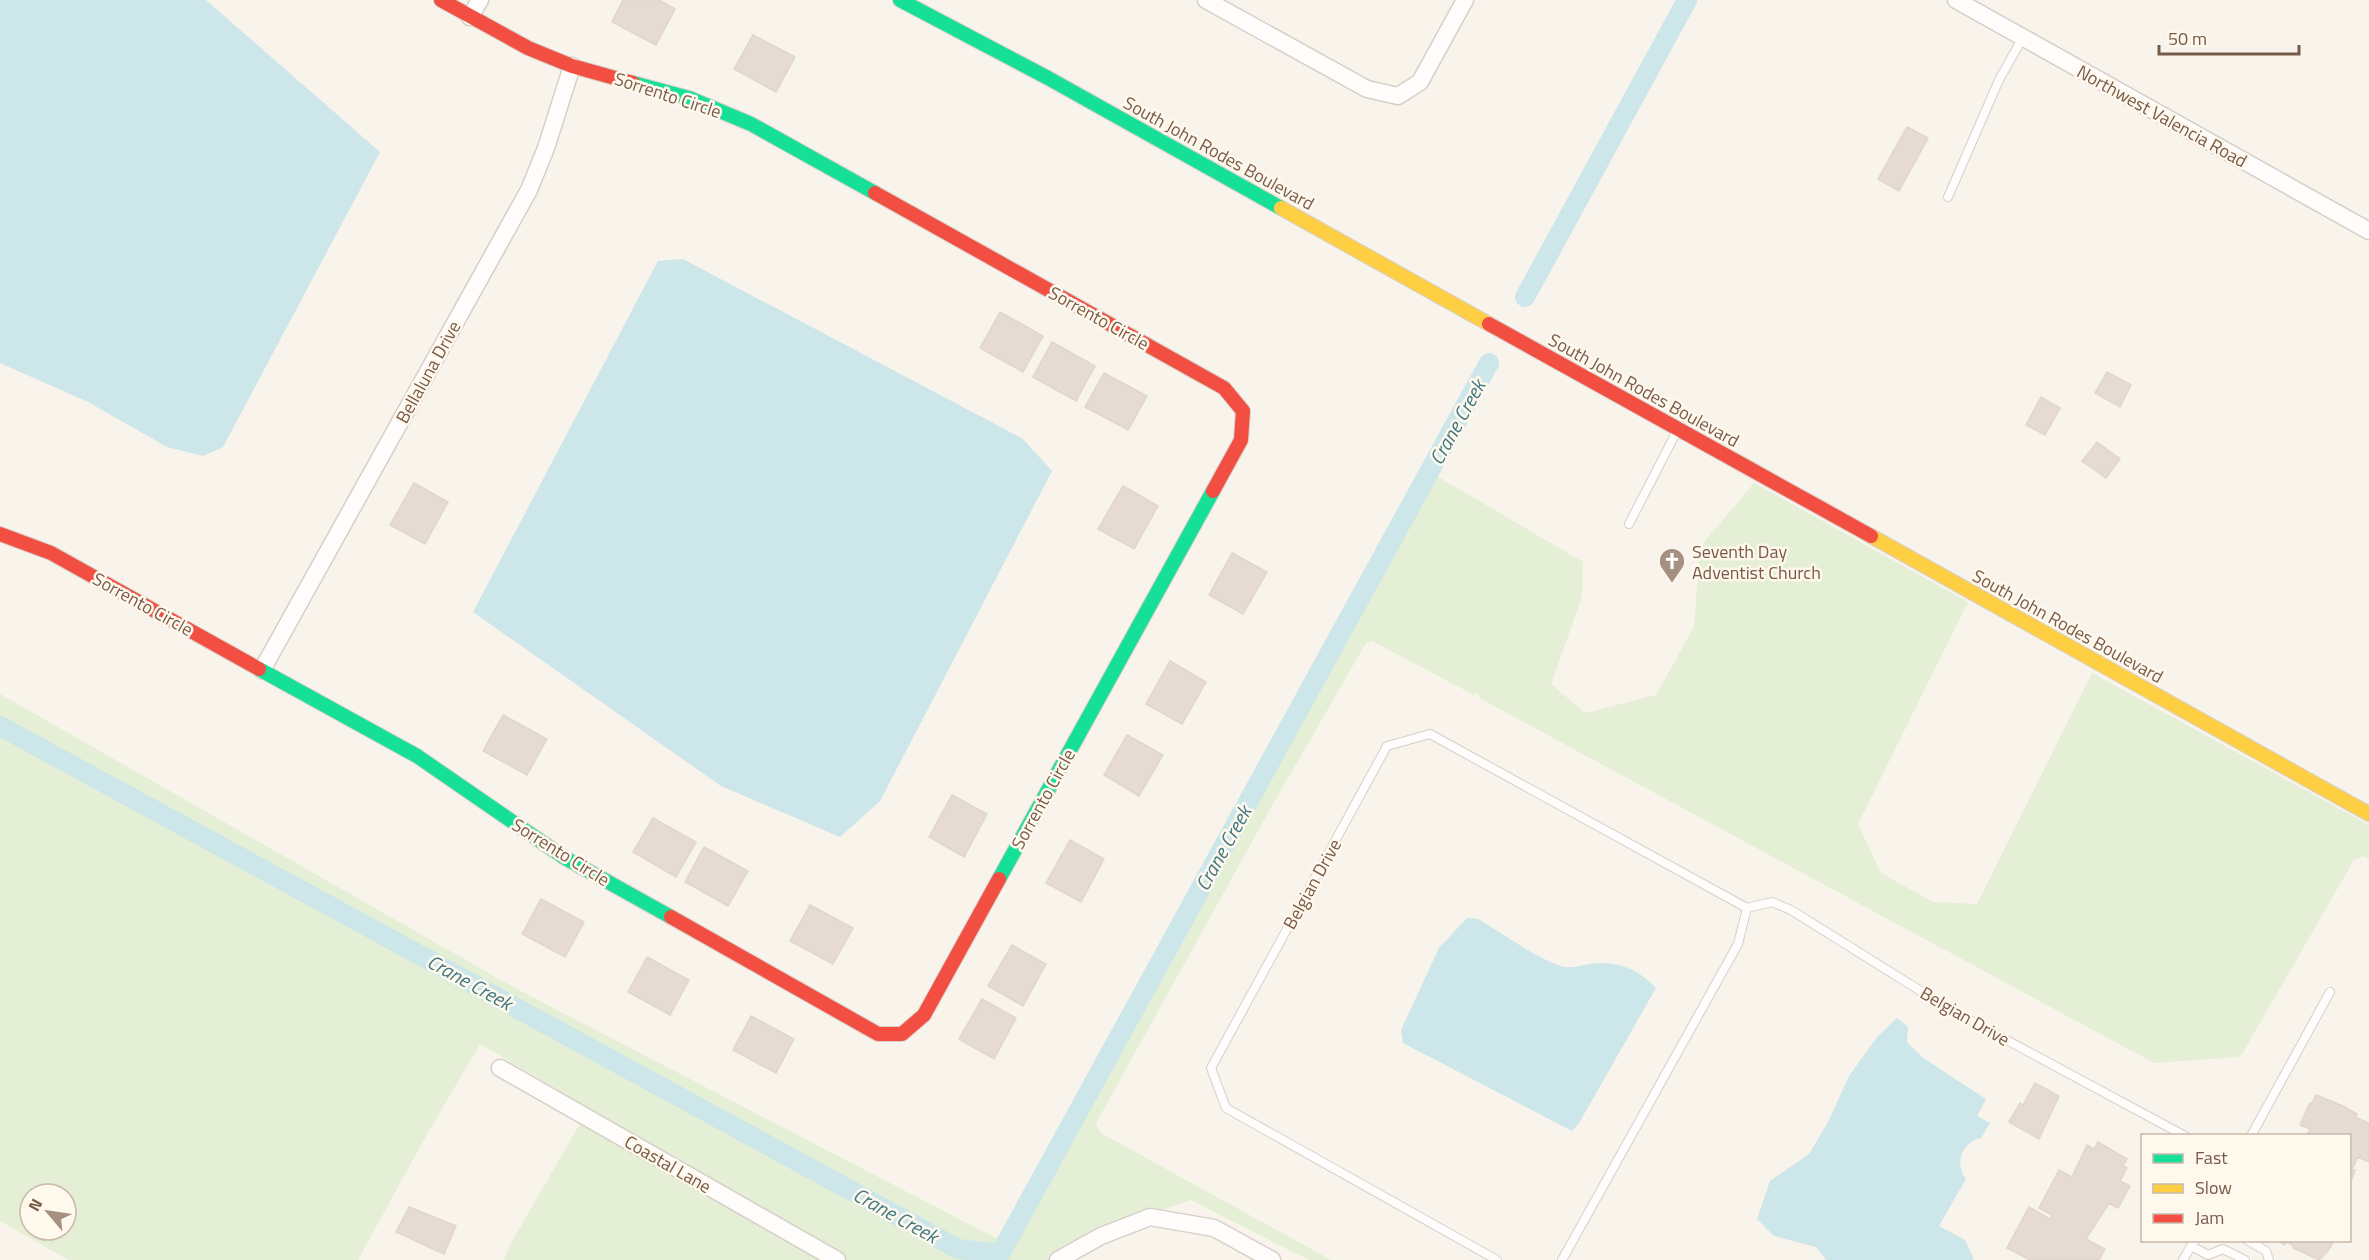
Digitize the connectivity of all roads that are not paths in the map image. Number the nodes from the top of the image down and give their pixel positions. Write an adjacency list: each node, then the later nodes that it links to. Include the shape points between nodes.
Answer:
1 (441, 0): 7 (street, Sorrento Circle)
2 (480, 0): 7 (street)
3 (900, 0): 12 (street, South John Rodes Boulevard, via 1048,78)
4 (1206, 0): 5 (street, via 1367,89 1398,96 1420,82)
5 (1465, 0)
6 (1956, 0): 8 (street, Northwest Valencia Road)
7 (470, 17): 9 (street, Sorrento Circle)
8 (2023, 38): 10 (lane, via 1999,80); 11 (street, Northwest Valencia Road)
9 (572, 66): 15 (street, Bellaluna Drive, via 529,190); 15 (street, Sorrento Circle, via 689,98 751,124 1224,388 1243,411 1241,440 924,1015 902,1034 878,1034 565,858 417,756)
10 (1948, 197)
11 (2369, 231)
12 (1678, 430): 13 (lane); 16 (street, South John Rodes Boulevard)
13 (1629, 524)
14 (0, 534): 15 (street, Sorrento Circle, via 51,553)
15 (262, 670)
16 (2369, 814)
17 (1747, 908): 20 (lane, Belgian Drive, via 1772,902 1791,910 1951,1010); 28 (lane, Belgian Drive, via 1430,734 1387,746 1211,1068 1226,1108); 29 (lane, via 1738,944)
18 (2330, 992): 21 (lane)
19 (500, 1068): 25 (street, Coastal Lane)
20 (2181, 1134)
21 (2252, 1134)
22 (2250, 1242): 32 (lane, via 2265,1251)
23 (2193, 1244): 24 (lane); 30 (lane)
24 (2208, 1258): 31 (lane, via 2223,1249)
25 (837, 1260)
26 (1058, 1260): 27 (street, via 1101,1236 1150,1217 1214,1228)
27 (1272, 1260)
28 (1497, 1260)
29 (1562, 1260)
30 (2184, 1260)
31 (2245, 1260)
32 (2269, 1260)

